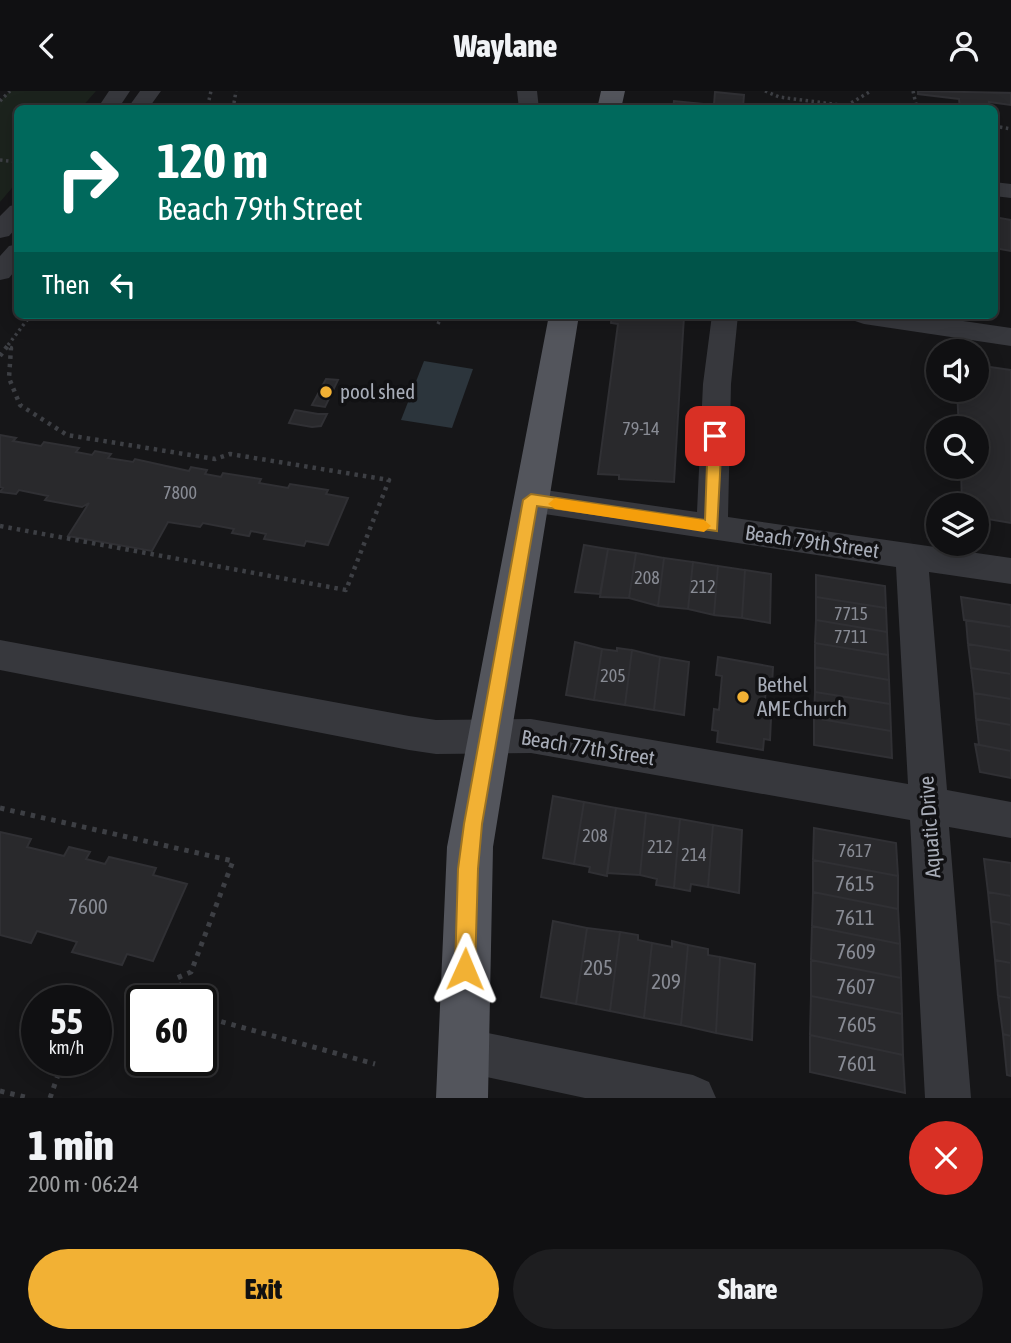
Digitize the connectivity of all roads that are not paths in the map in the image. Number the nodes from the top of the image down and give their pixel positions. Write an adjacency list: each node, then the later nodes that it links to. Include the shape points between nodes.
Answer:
1 (14, 215): 2 (street)
2 (0, 231)
3 (14, 256): 4 (street)
4 (0, 272)
5 (563, 319): 9 (main road)
6 (725, 319): 10 (street, via 717,384)
7 (891, 319): 8 (street)
8 (1011, 337)
9 (531, 500): 10 (street, Beach 79th Street); 14 (main road)
10 (712, 527): 11 (street, Beach 79th Street)
11 (912, 557): 12 (street, Beach 79th Street); 15 (street, Aquatic Drive)
12 (1011, 571)
13 (0, 655): 14 (street, Beach 77th Street, via 409,733)
14 (489, 737): 15 (street, Beach 77th Street, via 531,736); 17 (main road, via 468,869)
15 (929, 806): 16 (street, Beach 77th Street); 19 (street, Aquatic Drive)
16 (1011, 820)
17 (463, 1074): 18 (street)
18 (693, 1098)
19 (948, 1098)

